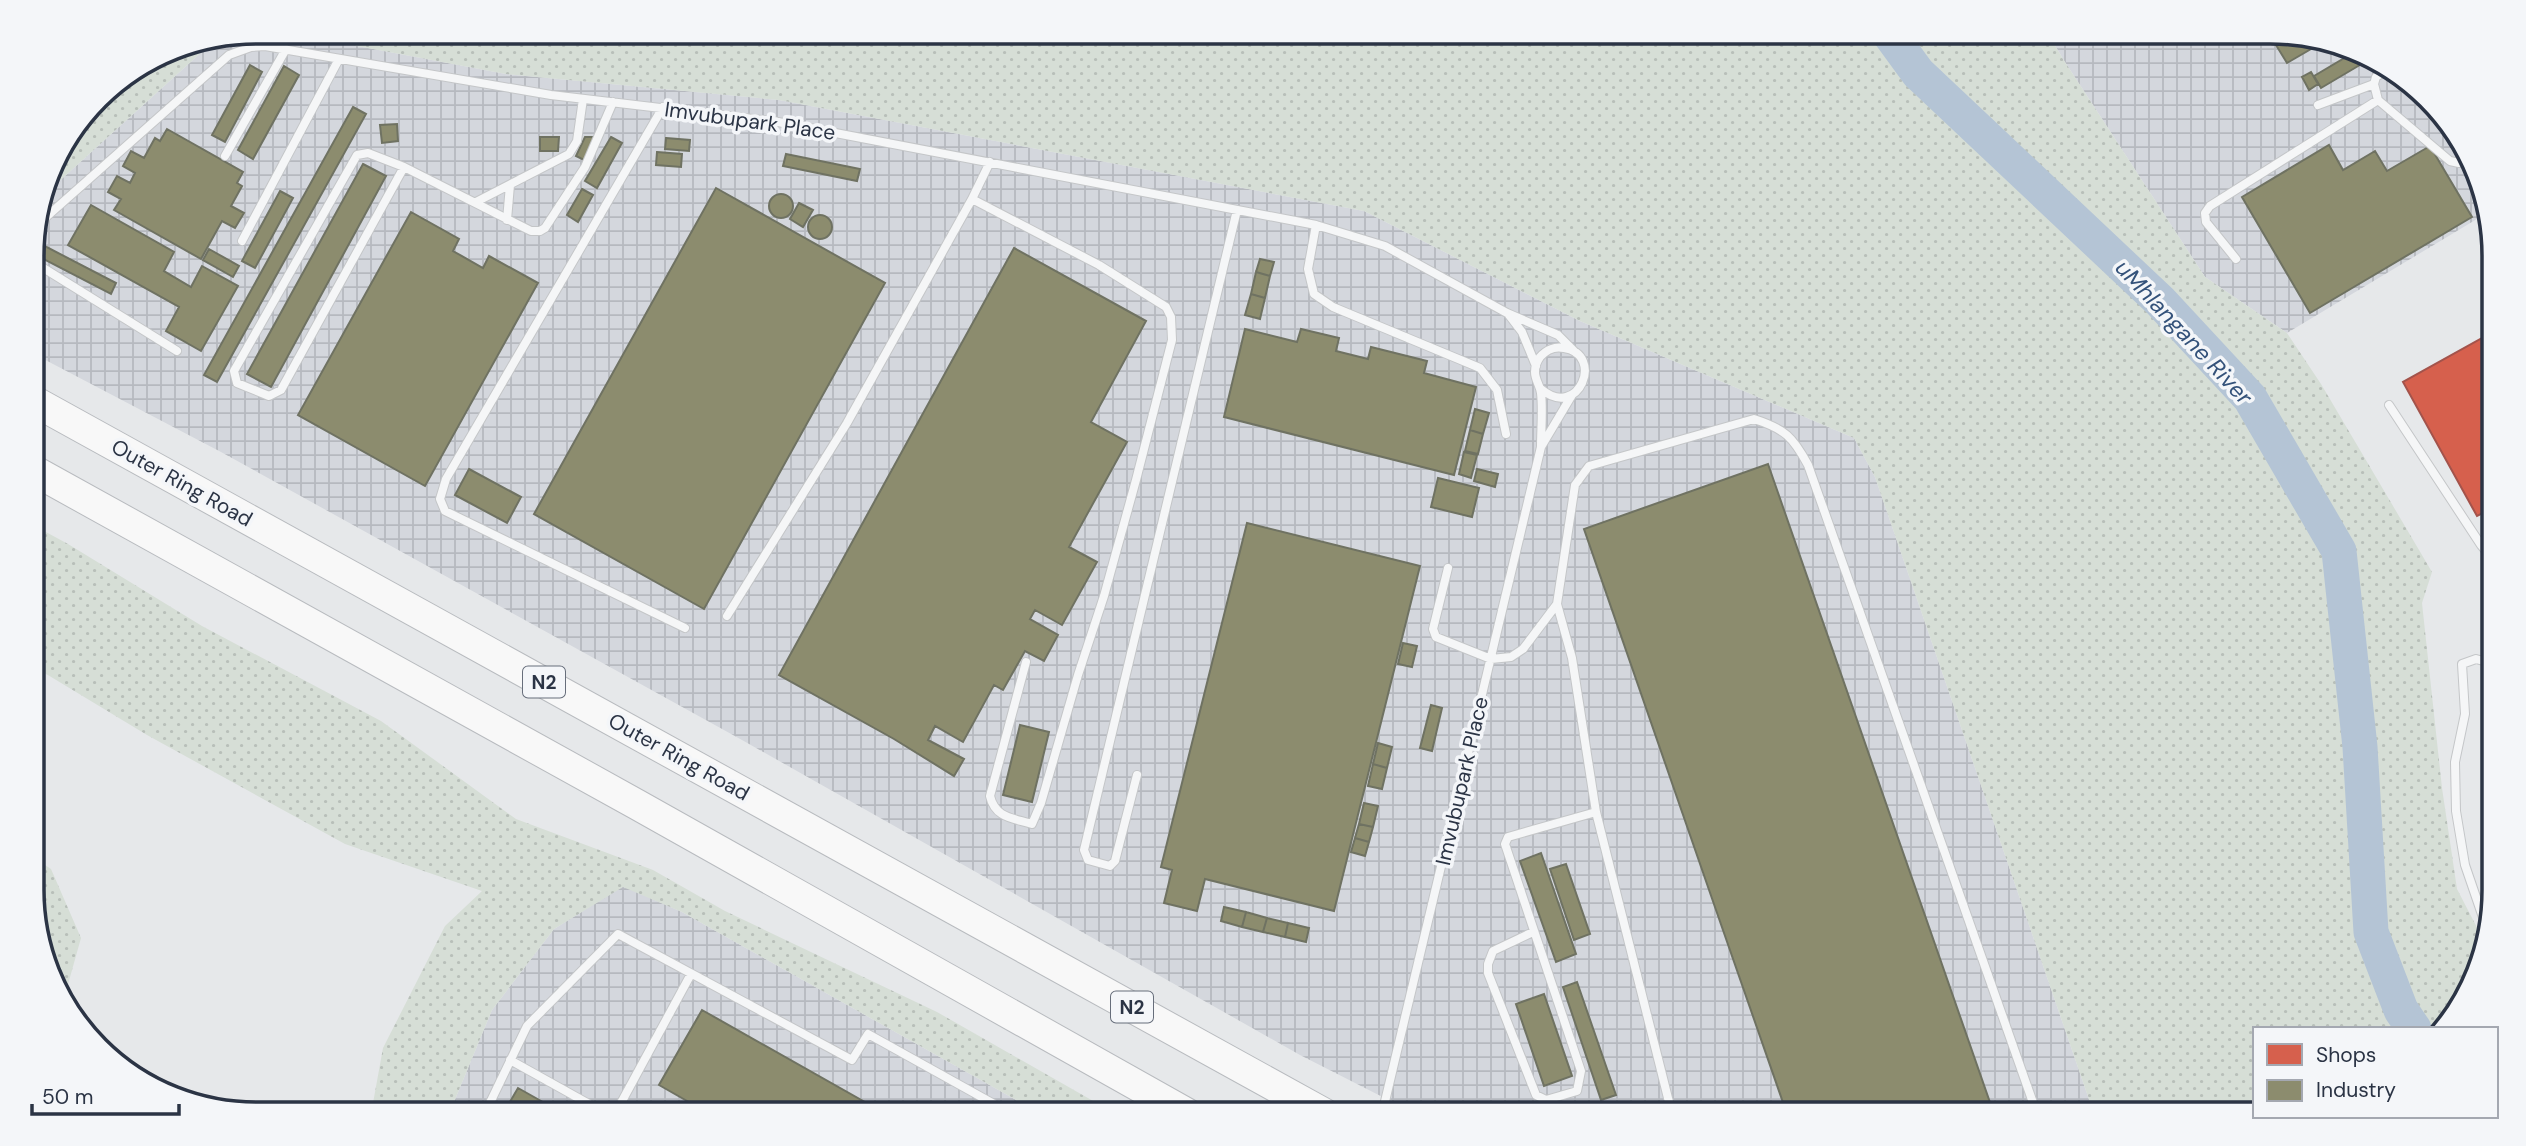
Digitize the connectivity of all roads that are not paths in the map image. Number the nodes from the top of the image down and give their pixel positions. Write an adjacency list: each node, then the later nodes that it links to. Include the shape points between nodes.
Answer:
1 (286, 49): 2 (lane, Imvubupark Place); 10 (lane); 18 (lane, Imvubupark Place, via 251,47 229,55)
2 (339, 59): 5 (lane, Imvubupark Place); 21 (lane)
3 (2380, 74): 4 (lane)
4 (2374, 84): 6 (lane); 8 (lane)
5 (583, 99): 7 (lane, Imvubupark Place); 14 (lane, via 577,141 569,154)
6 (2378, 100): 12 (lane, via 2450,161); 22 (lane, via 2210,206 2206,222)
7 (613, 102): 9 (lane, Imvubupark Place); 19 (lane, via 585,167 545,228 531,231)
8 (2318, 105)
9 (663, 107): 11 (lane, Imvubupark Place, via 778,122); 39 (lane, via 446,479 440,499 445,511)
10 (225, 156)
11 (990, 162): 15 (lane); 17 (lane, Imvubupark Place)
12 (2460, 162)
13 (404, 167): 13 (lane, via 368,153 356,155 234,371 237,383 269,396 281,390); 16 (lane)
14 (510, 185): 16 (lane); 19 (lane)
15 (972, 199): 38 (lane, via 847,423); 42 (lane, via 1100,265 1166,307 1171,317 1171,340 1136,480 1032,824 998,813 990,796)
16 (476, 202): 19 (lane)
17 (1237, 211): 20 (lane, Imvubupark Place); 43 (lane, via 1084,850 1088,860 1110,866 1115,861)
18 (48, 215)
19 (507, 220)
20 (1316, 225): 24 (lane, Imvubupark Place, via 1385,246); 32 (lane, via 1308,269 1314,294 1333,307 1480,368 1497,390)
21 (242, 241)
22 (2236, 259)
23 (44, 268): 25 (lane)
24 (1507, 313): 26 (lane, Imvubupark Place, via 1558,335); 27 (lane, Imvubupark Place, via 1522,332)
25 (177, 351)
26 (1576, 353): 27 (lane, via 1552,348); 29 (lane, Imvubupark Place, via 1586,375)
27 (1536, 366): 28 (lane, Imvubupark Place)
28 (1541, 389): 29 (lane, via 1555,398); 33 (lane, Imvubupark Place)
29 (1572, 395): 33 (lane, Imvubupark Place)
30 (2389, 405): 35 (lane)
31 (44, 407): 54 (highway, Outer Ring Road / N2)
32 (1506, 434)
33 (1541, 447): 40 (lane, Imvubupark Place)
34 (44, 476): 53 (highway)
35 (2482, 546)
36 (1448, 568): 40 (lane, via 1434,634)
37 (1557, 604): 40 (lane, via 1523,649 1511,657); 44 (lane, via 1572,658); 57 (lane, via 1575,485 1589,466 1754,419 1786,432 1796,442 1808,465)
38 (727, 616)
39 (685, 628)
40 (1491, 659): 55 (lane, Imvubupark Place)
41 (2482, 661): 45 (lane, via 2462,664 2465,714 2455,762 2456,811 2465,865)
42 (1026, 662)
43 (1137, 775)
44 (1596, 812): 46 (lane, via 1508,837 1505,849); 56 (lane)
45 (2481, 911)
46 (1533, 932): 46 (lane, via 1493,951 1488,973 1536,1095 1546,1100 1577,1091 1581,1071)
47 (691, 974): 48 (lane, via 618,934 527,1026); 51 (lane); 52 (lane, via 852,1060 868,1034)
48 (510, 1060): 49 (lane); 50 (lane)
49 (490, 1102)
50 (585, 1102)
51 (622, 1102)
52 (990, 1102)
53 (1167, 1102)
54 (1303, 1102)
55 (1385, 1102)
56 (1669, 1102)
57 (2033, 1102)

